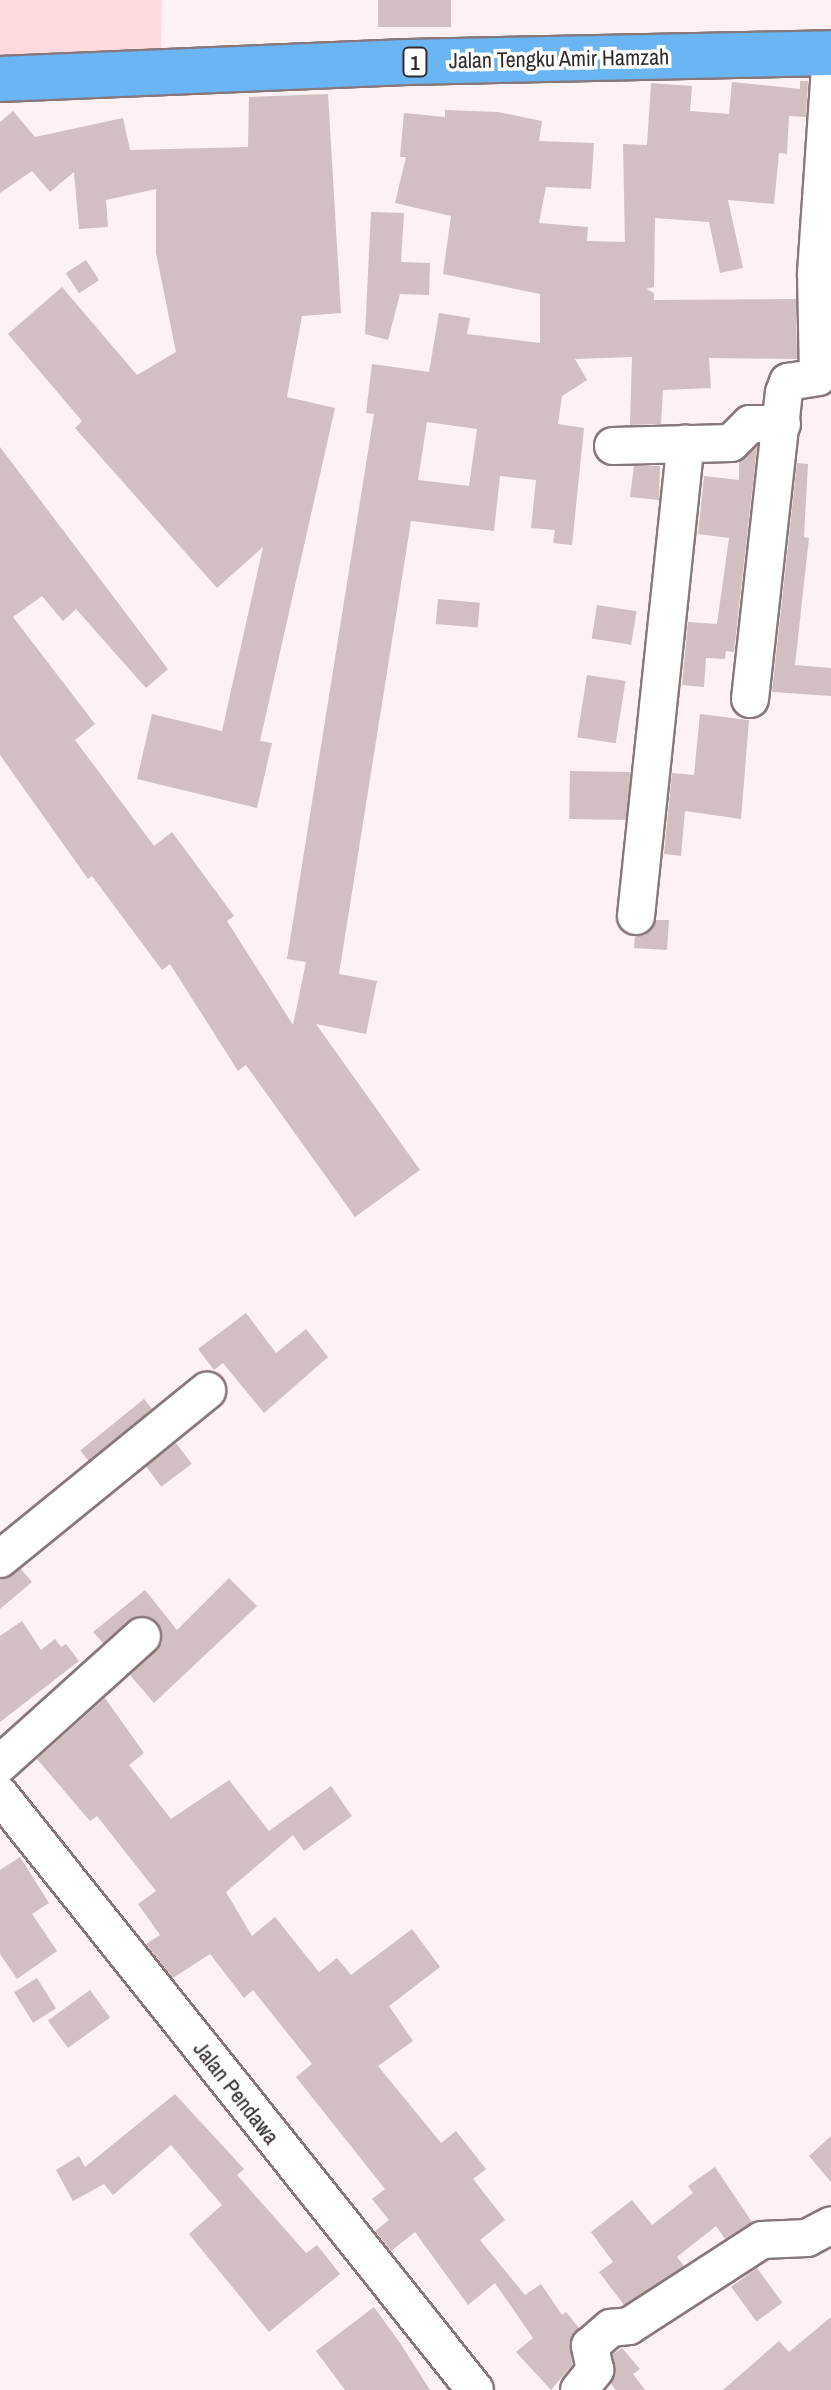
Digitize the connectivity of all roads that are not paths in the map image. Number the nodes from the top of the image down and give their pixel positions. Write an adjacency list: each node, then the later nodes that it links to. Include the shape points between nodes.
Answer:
1 (831, 53): 2 (highway, Jalan Tengku Amir Hamzah / 1, via 407,62); 3 (street)
2 (0, 79)
3 (824, 274): 4 (street, via 818,377 785,385)
4 (782, 424): 5 (street, via 750,424 731,443); 7 (street)
5 (686, 444): 6 (street); 8 (street)
6 (613, 446)
7 (750, 699)
8 (636, 916)
9 (207, 1391): 10 (street)
10 (0, 1559)
11 (142, 1636): 12 (street)
12 (0, 1764)
13 (0, 1795): 15 (street, Jalan Pendawa)
14 (831, 2225): 16 (street, via 807,2238 762,2240 629,2326 611,2328 590,2346 595,2370)
15 (475, 2390)
16 (579, 2390)

